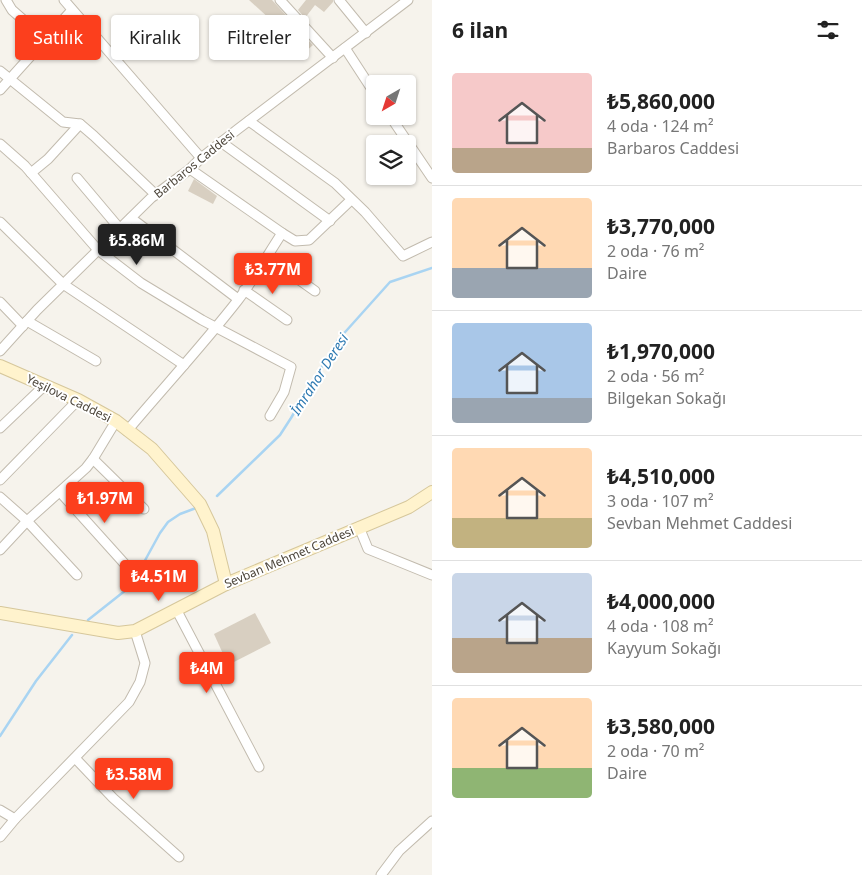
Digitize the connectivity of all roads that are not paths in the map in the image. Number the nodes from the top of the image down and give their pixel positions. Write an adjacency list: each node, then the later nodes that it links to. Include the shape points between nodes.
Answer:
1 (6, 0): 7 (street)
2 (64, 0): 6 (street)
3 (280, 0): 11 (street)
4 (339, 0): 9 (street)
5 (408, 0): 9 (street, Barbaros Caddesi)
6 (72, 10): 8 (street); 22 (street)
7 (18, 15)
8 (67, 15)
9 (366, 32): 10 (street, Barbaros Caddesi)
10 (345, 48): 11 (street, Barbaros Caddesi); 15 (street)
11 (332, 58): 17 (street, Barbaros Caddesi)
12 (26, 60): 14 (street)
13 (0, 72): 14 (street)
14 (9, 79): 16 (street); 18 (street, via 63,122)
15 (366, 80)
16 (0, 90)
17 (249, 121): 20 (street, Barbaros Caddesi); 28 (street, via 335,183)
18 (80, 124): 24 (street); 27 (street)
19 (396, 125): 26 (street)
20 (221, 142): 22 (street, Barbaros Caddesi); 30 (street)
21 (0, 144): 24 (street)
22 (201, 158): 23 (street, Barbaros Caddesi)
23 (190, 169): 27 (street, Barbaros Caddesi); 33 (street)
24 (31, 173): 35 (street)
25 (77, 178): 32 (street)
26 (432, 178)
27 (156, 195): 29 (street, Barbaros Caddesi)
28 (351, 200): 30 (street); 34 (street, via 403,256)
29 (131, 218): 32 (street, Barbaros Caddesi); 40 (street)
30 (330, 221): 33 (street, via 309,240 295,241)
31 (0, 222): 37 (street)
32 (120, 229): 35 (street, Barbaros Caddesi)
33 (282, 233): 36 (street)
34 (432, 242)
35 (98, 250): 37 (street, Barbaros Caddesi); 44 (street, via 140,283)
36 (267, 257): 38 (street); 39 (street)
37 (63, 284): 43 (street, Barbaros Caddesi); 47 (street)
38 (244, 290): 40 (street); 42 (street)
39 (315, 290)
40 (238, 299): 44 (street)
41 (0, 302): 43 (street)
42 (288, 320)
43 (25, 323): 45 (street, Barbaros Caddesi); 46 (street)
44 (215, 327): 47 (street); 51 (street, via 291,367 284,392)
45 (0, 351)
46 (96, 361)
47 (184, 365): 54 (street)
48 (0, 366): 49 (main road, Yeşilova Caddesi)
49 (44, 385): 50 (main road, Yeşilova Caddesi); 53 (street)
50 (78, 400): 52 (main road, Yeşilova Caddesi); 56 (street)
51 (270, 416)
52 (116, 421): 54 (main road, Yeşilova Caddesi); 55 (street)
53 (0, 428)
54 (127, 431): 67 (main road, Yeşilova Caddesi, via 152,449 200,504 213,531)
55 (93, 459): 57 (street); 60 (street)
56 (0, 480)
57 (60, 492): 61 (street); 64 (street)
58 (432, 492): 62 (main road, Sevban Mehmet Caddesi, via 409,507)
59 (0, 497): 61 (street)
60 (144, 509)
61 (27, 521): 63 (street); 65 (street)
62 (359, 527): 66 (street, via 368,549); 67 (main road, Sevban Mehmet Caddesi)
63 (0, 550)
64 (132, 572)
65 (77, 575)
66 (432, 576)
67 (226, 584): 68 (main road, Sevban Mehmet Caddesi)
68 (176, 609): 70 (main road, Sevban Mehmet Caddesi); 72 (street)
69 (0, 613): 70 (main road, via 118,633)
70 (135, 632): 71 (street, via 145,663 140,682 129,702)
71 (75, 758): 74 (street); 77 (street, via 113,798)
72 (259, 767)
73 (0, 810): 74 (street)
74 (15, 819): 76 (street)
75 (432, 821): 78 (street, via 399,851)
76 (0, 838)
77 (180, 857)
78 (381, 875)

